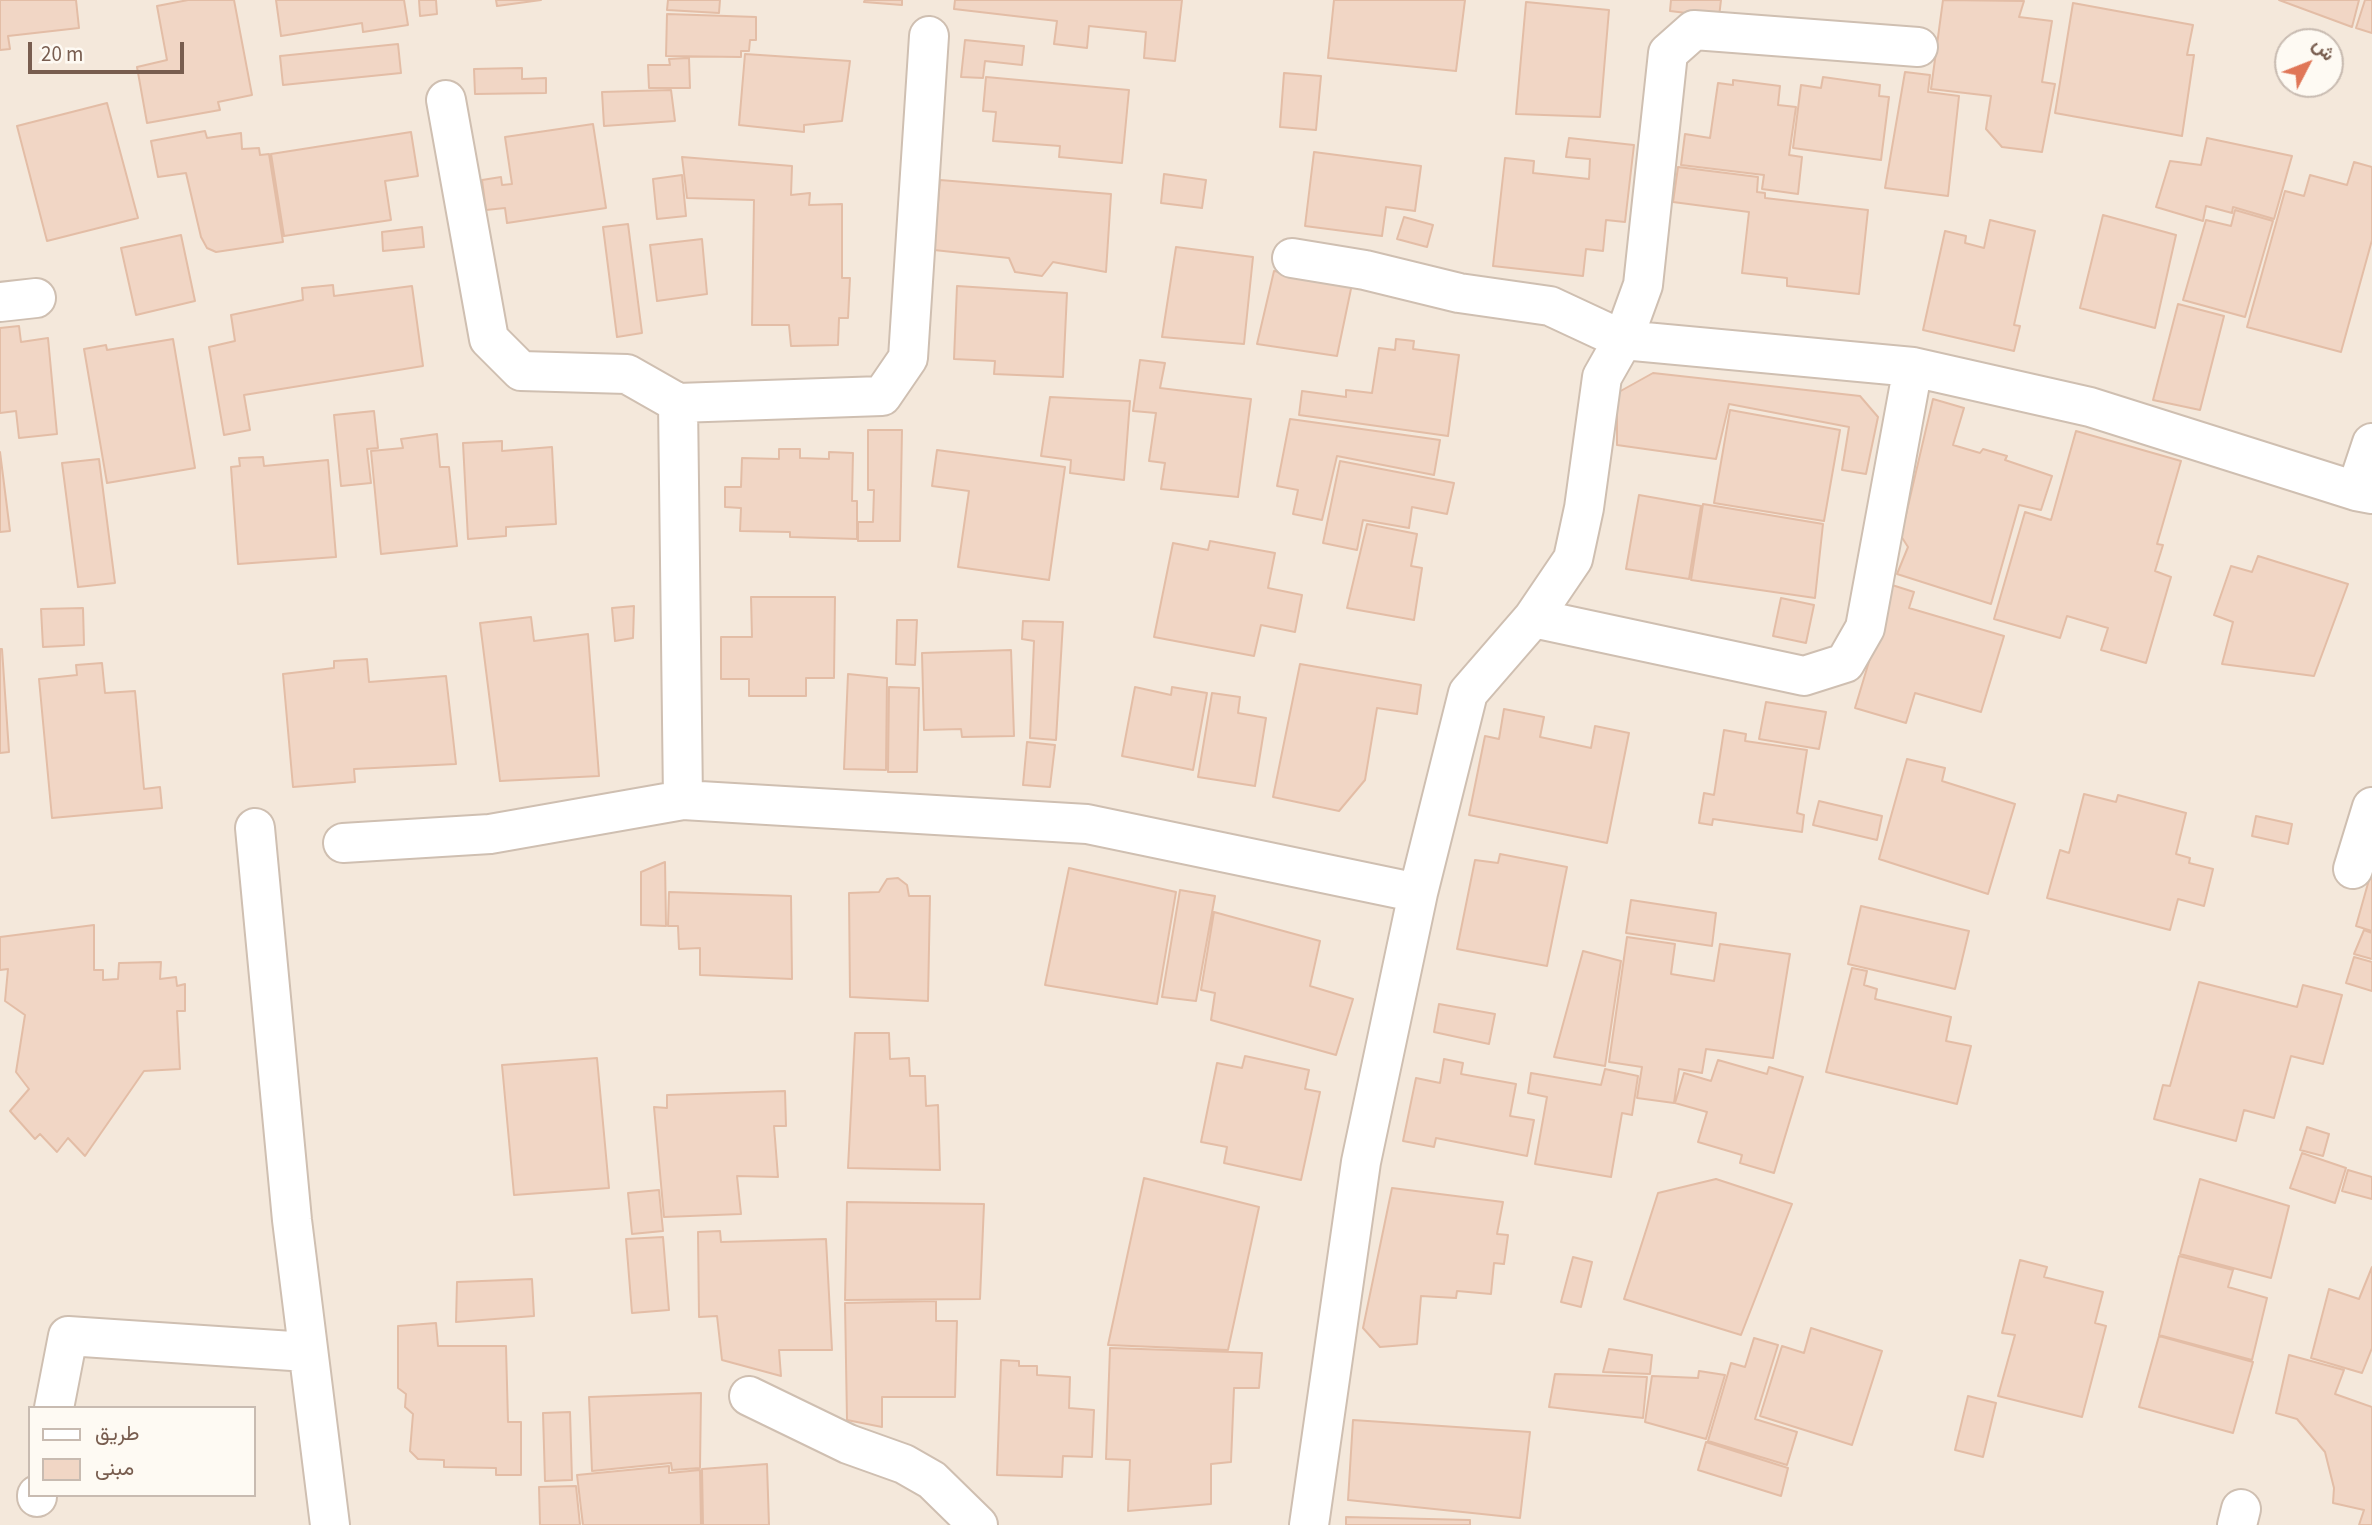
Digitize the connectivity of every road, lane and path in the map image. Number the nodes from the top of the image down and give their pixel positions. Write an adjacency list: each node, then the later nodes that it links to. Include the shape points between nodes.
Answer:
1 (929, 36): 7 (street, via 908,358 882,397)
2 (1918, 47): 5 (street, via 1694,30 1668,53 1643,285)
3 (446, 100): 7 (street, via 489,340 521,371 627,374)
4 (1292, 258): 5 (street, via 1459,293 1550,306)
5 (1623, 340): 6 (street); 10 (street, via 1602,377 1573,559)
6 (1913, 367): 9 (street, via 2090,407); 10 (street, via 1865,628 1844,663 1804,676)
7 (678, 402): 11 (street)
8 (2372, 443): 9 (street)
9 (2364, 492)
10 (1533, 618): 16 (street, via 1468,693)
11 (683, 800): 14 (street, via 490,834); 16 (street, via 1087,824)
12 (2372, 807): 15 (street)
13 (255, 828): 17 (street)
14 (343, 843)
15 (2353, 869)
16 (1418, 893): 22 (street, via 1362,1162)
17 (307, 1352): 19 (street, via 68,1336); 20 (street)
18 (749, 1396): 21 (street, via 848,1444 904,1464 932,1480)
19 (54, 1406)
20 (330, 1525)
21 (978, 1525)
22 (1310, 1525)

